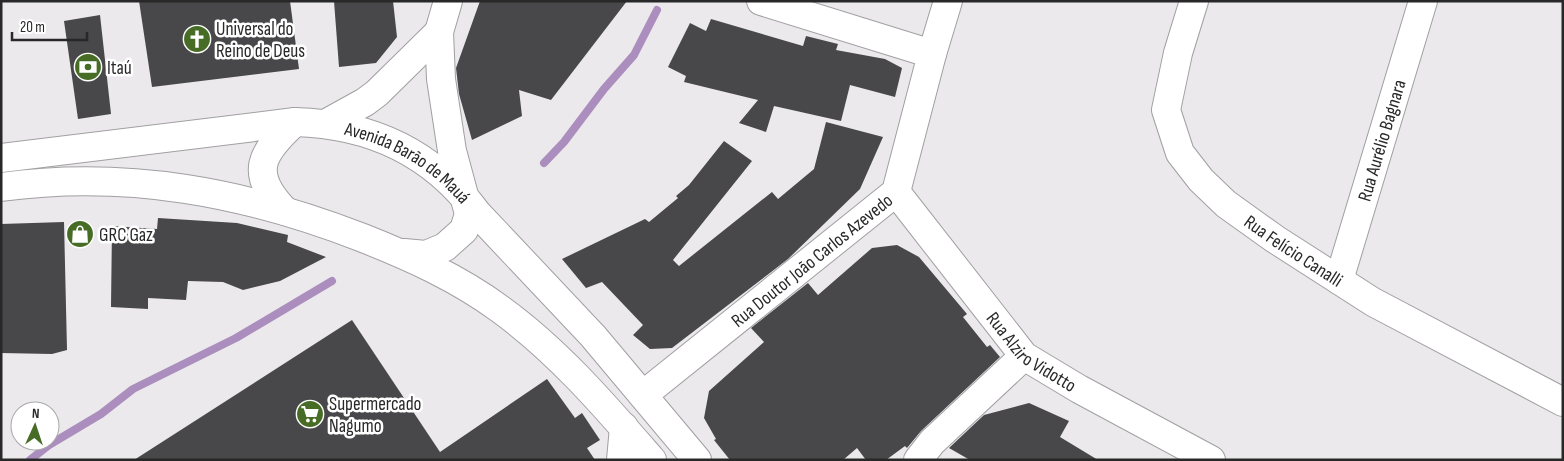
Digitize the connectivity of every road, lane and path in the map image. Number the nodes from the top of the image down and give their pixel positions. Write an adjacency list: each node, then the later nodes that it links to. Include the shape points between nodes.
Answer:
1 (448, 1): 6 (street)
2 (761, 1): 7 (street)
3 (948, 1): 7 (street, Rua Doutor João Carlos Azevedo)
4 (1194, 1): 16 (street, Rua Felício Canalli, via 1178,53 1166,110 1180,153 1226,204)
5 (1423, 1): 16 (street, Rua Aurélio Bagnara)
6 (438, 32): 9 (street, via 377,93); 13 (street, via 446,120)
7 (932, 54): 12 (street, Rua Doutor João Carlos Azevedo)
8 (295, 122): 9 (street, Avenida Barão de Mauá); 10 (street, Avenida Barão de Mauá); 14 (street, via 268,148 263,162 262,172 273,198)
9 (327, 123): 13 (street, Avenida Barão de Mauá, via 370,134 401,147 432,165)
10 (1, 158)
11 (1, 187): 14 (street, via 118,181 209,191)
12 (896, 192): 17 (street, Rua Alziro Vidotto); 18 (street, Rua Doutor João Carlos Azevedo)
13 (463, 193): 15 (street, via 469,214 458,237 426,255); 18 (street, Avenida Barão de Mauá, via 477,213 593,336)
14 (285, 211): 15 (street)
15 (397, 252): 20 (street, via 452,276 501,309 563,361)
16 (1339, 280): 19 (street, Rua Felício Canalli, via 1372,302)
17 (1024, 356): 24 (street, via 932,442); 25 (street, Rua Alziro Vidotto, via 1079,390)
18 (643, 395): 23 (street, Avenida Barão de Mauá)
19 (1563, 402)
20 (624, 427): 21 (street); 22 (street)
21 (620, 460)
22 (652, 460)
23 (698, 460)
24 (918, 460)
25 (1210, 460)

